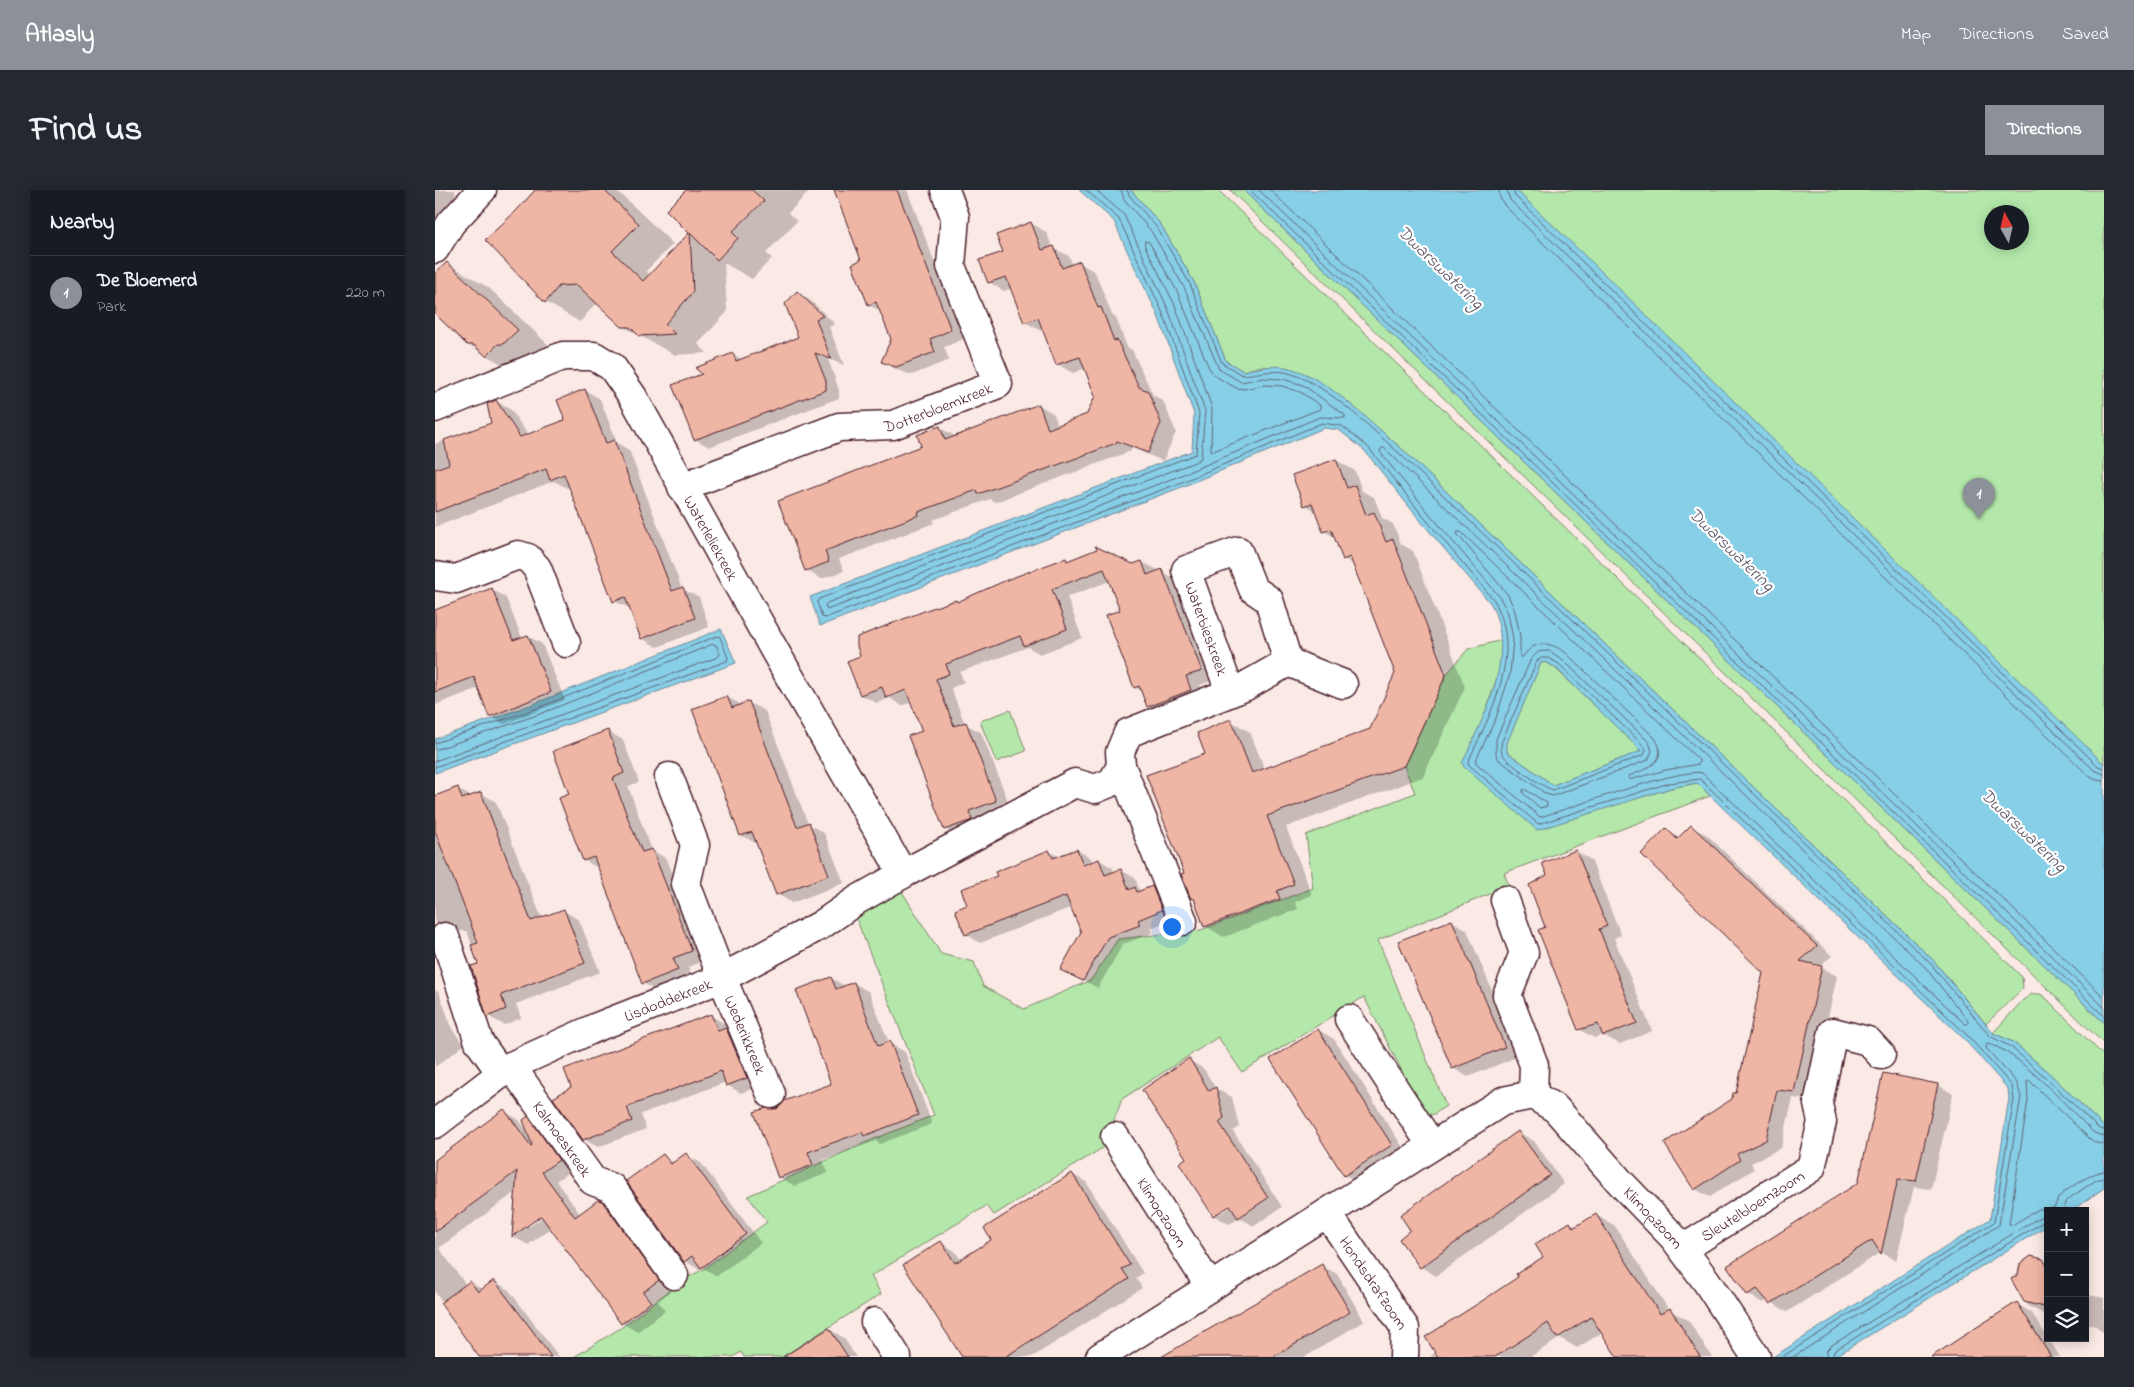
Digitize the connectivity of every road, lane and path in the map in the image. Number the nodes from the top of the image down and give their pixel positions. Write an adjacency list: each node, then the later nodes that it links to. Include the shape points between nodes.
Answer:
1 (482, 190): 3 (street, via 451,223)
2 (945, 190): 5 (street, Dotterbloemkreek, via 955,217 951,266 998,384 893,424 839,427)
3 (435, 249)
4 (435, 408): 5 (street, Waterleliekreek, via 563,356 594,356 612,367 633,397)
5 (682, 486): 13 (street, Waterleliekreek)
6 (435, 576): 7 (street, via 456,579 518,555 528,558 537,568)
7 (566, 643)
8 (1288, 662): 9 (street); 10 (street, Waterbieskreek); 10 (street, Waterbieskreek, via 1269,600 1253,589 1238,551 1186,570)
9 (1343, 684)
10 (1230, 692): 11 (street, Waterbieskreek, via 1128,733 1120,752)
11 (1121, 766): 13 (street, via 1111,782 1095,789 1075,783); 15 (street, Waterbieskreek)
12 (669, 777): 17 (street, Wederikkreek, via 695,845 686,884)
13 (903, 874): 17 (street, Lisdoddekreek, via 821,925)
14 (1505, 900): 22 (street, via 1524,953 1507,994 1534,1065)
15 (1183, 921)
16 (445, 937): 20 (street, Kalmoeskreek, via 479,1042)
17 (722, 978): 20 (street, Lisdoddekreek, via 597,1027); 21 (street, Wederikkreek)
18 (1349, 1019): 25 (street)
19 (1881, 1055): 27 (street, Sleutelbloemzoom, via 1868,1041 1833,1032 1818,1104 1822,1122 1811,1168)
20 (506, 1069): 23 (street, Lisdoddekreek); 28 (street, Kalmoeskreek, via 593,1181 612,1188)
21 (771, 1094)
22 (1533, 1095): 25 (street, via 1503,1101); 27 (street, Klimopzoom, via 1556,1109)
23 (435, 1124)
24 (1115, 1138): 29 (street, Klimopzoom)
25 (1432, 1146): 26 (street)
26 (1327, 1213): 29 (street); 33 (street, Hondsdrafzoom, via 1405,1328)
27 (1683, 1249): 34 (street, Klimopzoom)
28 (674, 1275)
29 (1210, 1287): 31 (street)
30 (875, 1322): 32 (street)
31 (1104, 1356)
32 (897, 1357)
33 (1404, 1357)
34 (1756, 1357)

